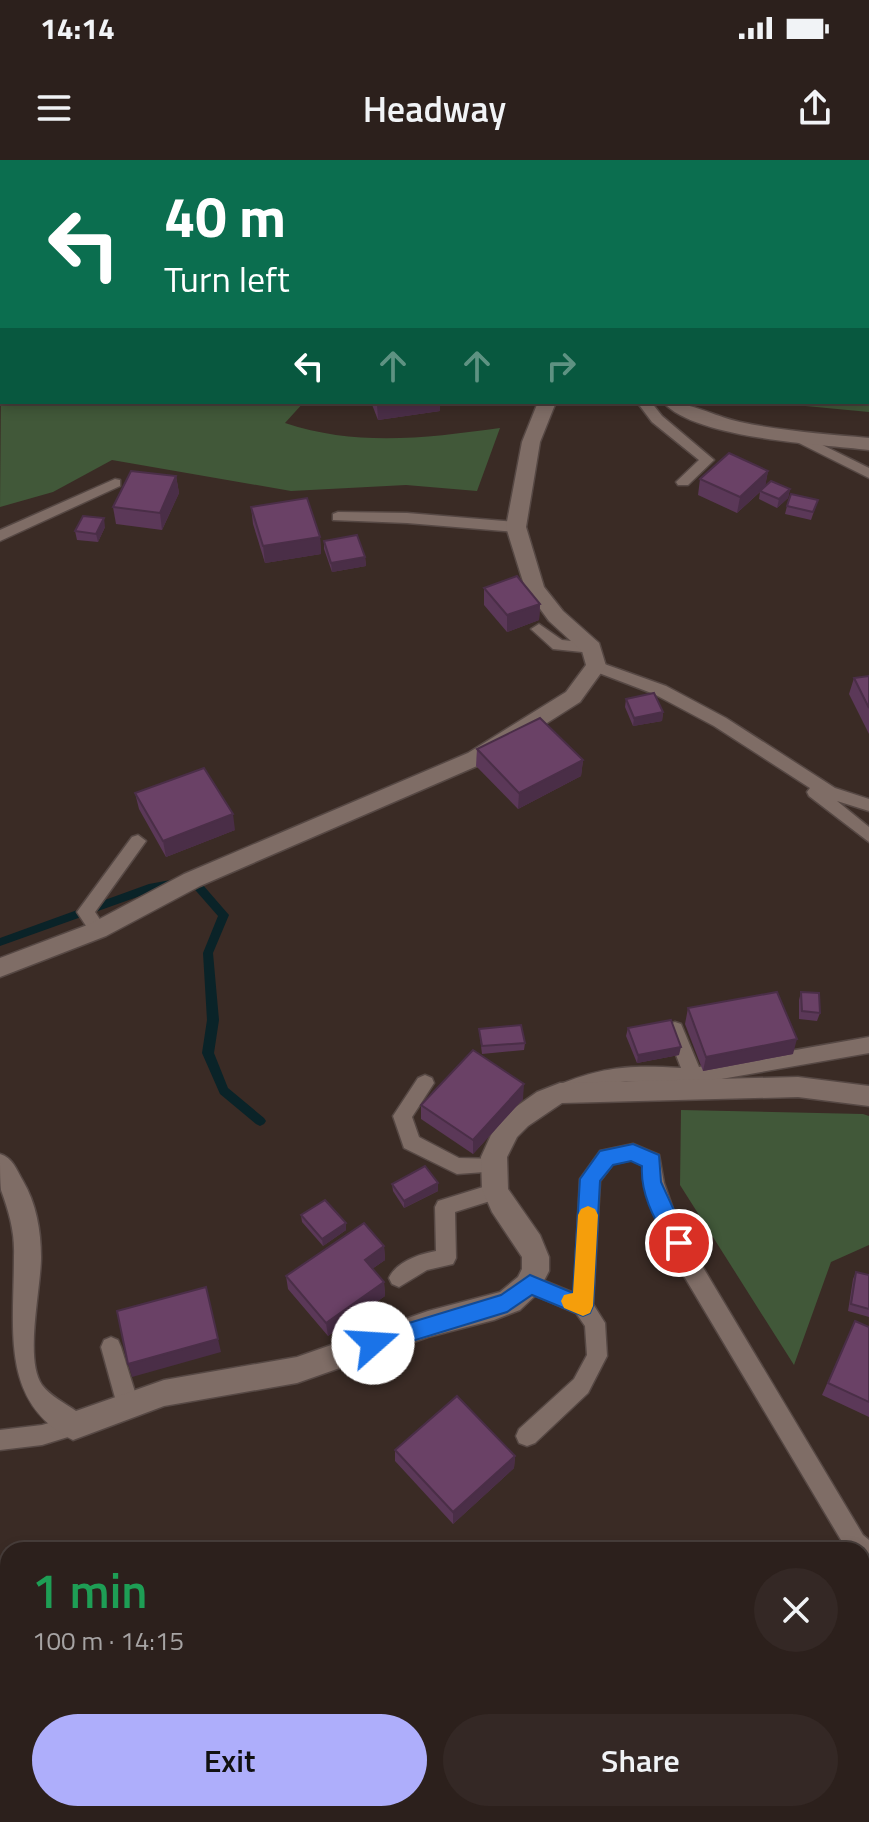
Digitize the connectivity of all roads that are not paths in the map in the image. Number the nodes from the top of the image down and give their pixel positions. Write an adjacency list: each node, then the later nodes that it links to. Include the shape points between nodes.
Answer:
1 (546, 404): 10 (street, via 531,442)
2 (646, 404): 7 (lane, via 707,460)
3 (675, 404): 4 (street, via 729,425)
4 (794, 435): 5 (street); 6 (lane)
5 (869, 444)
6 (869, 474)
7 (683, 482)
8 (115, 483): 11 (lane)
9 (338, 517): 10 (lane)
10 (516, 527): 13 (street, via 535,588)
11 (0, 536)
12 (539, 629): 13 (lane, via 558,645)
13 (594, 657): 14 (lane, via 720,722); 18 (street, via 573,697 476,758 192,880)
14 (776, 760): 15 (lane, via 829,792); 16 (lane)
15 (869, 805)
16 (869, 836)
17 (138, 841): 18 (lane, via 86,912)
18 (98, 930): 19 (street)
19 (0, 968)
20 (675, 1029): 22 (lane)
21 (869, 1045): 22 (lane)
22 (693, 1076): 24 (lane, via 626,1073)
23 (425, 1083): 27 (lane, via 402,1116 411,1142)
24 (560, 1093): 25 (street, via 798,1087); 27 (street, via 540,1100 514,1121 501,1140)
25 (869, 1096)
26 (0, 1165): 33 (street, via 23,1209 27,1251 16,1359 30,1392)
27 (494, 1178): 28 (lane, via 445,1207 446,1258 423,1262); 29 (street, via 534,1247 536,1270)
28 (399, 1278)
29 (530, 1284): 30 (lane); 32 (street, via 507,1303 430,1323 282,1374 165,1392)
30 (583, 1306): 34 (lane, via 595,1323 597,1356 581,1386); 36 (lane, via 590,1179 607,1157 633,1152 652,1161 651,1182 664,1217)
31 (111, 1347): 32 (lane)
32 (128, 1405): 33 (street)
33 (73, 1426): 35 (lane)
34 (527, 1436)
35 (0, 1440)
36 (854, 1542)

